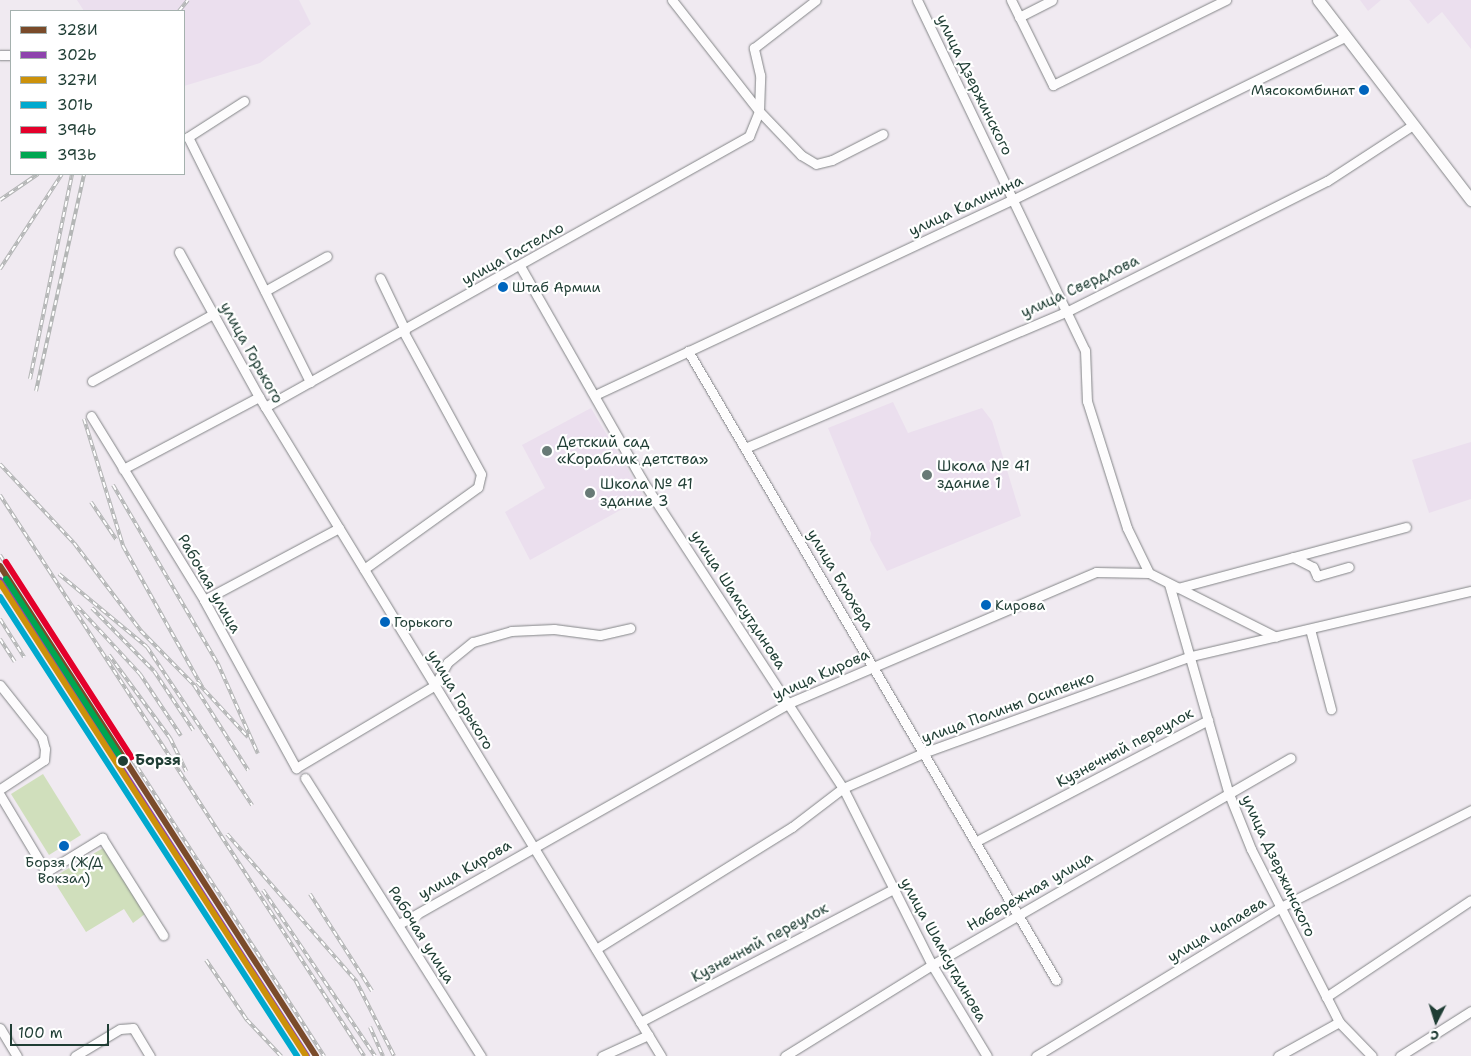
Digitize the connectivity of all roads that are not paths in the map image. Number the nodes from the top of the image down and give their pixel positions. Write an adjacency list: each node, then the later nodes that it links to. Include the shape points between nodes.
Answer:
1 (672, 0): 11 (street)
2 (816, 0): 11 (street, улица Гастелло, via 754,48 760,76)
3 (917, 0): 14 (street, улица Дзержинского)
4 (1011, 0): 8 (street)
5 (1052, 0): 8 (street)
6 (1226, 0): 8 (street, via 1053,85)
7 (1318, 0): 9 (main road)
8 (1019, 17)
9 (1346, 36): 12 (main road); 14 (street, улица Калинина)
10 (244, 101): 20 (street, via 188,137)
11 (759, 111): 13 (street, via 801,155 816,164); 18 (street, улица Гастелло, via 749,136)
12 (1413, 125): 15 (main road); 21 (street, улица Свердлова, via 1327,181)
13 (883, 134)
14 (1014, 199): 21 (street, улица Дзержинского); 24 (street, улица Калинина)
15 (1471, 200)
16 (179, 252): 22 (street, улица Горького)
17 (327, 256): 20 (street)
18 (520, 266): 23 (street, улица Гастелло); 27 (street, улица Шамсутдинова)
19 (380, 278): 23 (street)
20 (265, 291): 26 (street)
21 (1068, 310): 31 (street, улица Свердлова); 38 (street, улица Дзержинского, via 1085,350 1090,410 1127,528)
22 (213, 314): 25 (street); 28 (street, улица Горького)
23 (404, 330): 26 (street, улица Гастелло); 37 (street, via 481,474 478,487)
24 (688, 351): 27 (street, улица Калинина); 31 (street, улица Блюхера)
25 (92, 381)
26 (310, 382): 29 (street, улица Гастелло)
27 (595, 395): 50 (street, улица Шамсутдинова, via 642,480)
28 (259, 398): 29 (street, улица Горького); 32 (street)
29 (265, 407): 34 (street, улица Горького)
30 (91, 416): 32 (street, Рабочая улица)
31 (745, 448): 47 (street, улица Блюхера)
32 (123, 468): 42 (street, Рабочая улица)
33 (1406, 527): 35 (street)
34 (339, 528): 37 (street, улица Горького); 42 (street)
35 (1293, 557): 36 (street, via 1313,567 1317,576); 40 (street)
36 (1349, 567)
37 (364, 569): 49 (street, улица Горького)
38 (1148, 573): 39 (street, улица Кирова); 47 (street, улица Кирова, via 1096,572)
39 (1169, 584): 40 (street, улица Кирова); 46 (street, улица Дзержинского)
40 (1178, 588): 45 (street, улица Кирова)
41 (1471, 591): 44 (street, улица Полины Осипенко)
42 (204, 600): 49 (street, Рабочая улица, via 296,768)
43 (630, 628): 49 (street, via 600,635 554,629 511,630 473,642 448,662)
44 (1310, 629): 45 (street, улица Полины Осипенко); 51 (street)
45 (1276, 637): 46 (street, улица Полины Осипенко)
46 (1191, 656): 52 (street, улица Дзержинского); 53 (street, улица Полины Осипенко)
47 (875, 665): 50 (street, улица Кирова); 53 (street, улица Блюхера)
48 (0, 685): 57 (street, via 42,738 44,760)
49 (435, 685): 62 (street, улица Горького)
50 (789, 703): 56 (street, улица Шамсутдинова); 62 (street, улица Кирова)
51 (1331, 709)
52 (1208, 720): 58 (street, улица Дзержинского); 61 (street, Кузнечный переулок)
53 (923, 753): 56 (street, улица Полины Осипенко); 61 (street, улица Блюхера)
54 (1291, 758): 58 (street, Набережная улица)
55 (306, 778): 67 (street, Рабочая улица)
56 (843, 788): 63 (street, улица Шамсутдинова); 69 (street, улица Полины Осипенко, via 792,827)
57 (0, 789)
58 (1229, 794): 65 (street, улица Дзержинского); 66 (street, Набережная улица)
59 (0, 795): 68 (street, via 46,872 102,838)
60 (1471, 810): 65 (street, улица Чапаева)
61 (975, 842): 66 (street, улица Блюхера)
62 (533, 846): 67 (street, улица Кирова); 69 (street, улица Горького)
63 (893, 889): 70 (street, улица Шамсутдинова); 74 (street, Кузнечный переулок)
64 (1471, 900): 72 (street)
65 (1279, 908): 72 (street, улица Дзержинского); 86 (street, улица Чапаева)
66 (1018, 914): 70 (street, Набережная улица); 71 (street, улица Блюхера)
67 (399, 924): 81 (street, Рабочая улица)
68 (163, 935)
69 (596, 948): 74 (street, улица Горького)
70 (932, 965): 84 (street, Набережная улица); 85 (street, улица Шамсутдинова)
71 (1056, 980)
72 (1326, 997): 75 (street, улица Дзержинского)
73 (1471, 1011): 89 (street)
74 (640, 1022): 77 (street, улица Горького)
75 (1339, 1022): 87 (street); 88 (street, улица Дзержинского)
76 (0, 1028): 78 (street)
77 (648, 1035): 82 (street); 83 (street, улица Горького)
78 (16, 1056)
79 (75, 1056): 80 (street, via 120,1029 133,1028)
80 (150, 1056)
81 (480, 1056)
82 (602, 1056)
83 (661, 1056)
84 (785, 1056)
85 (987, 1056)
86 (1036, 1056)
87 (1278, 1056)
88 (1372, 1056)
89 (1400, 1056)

